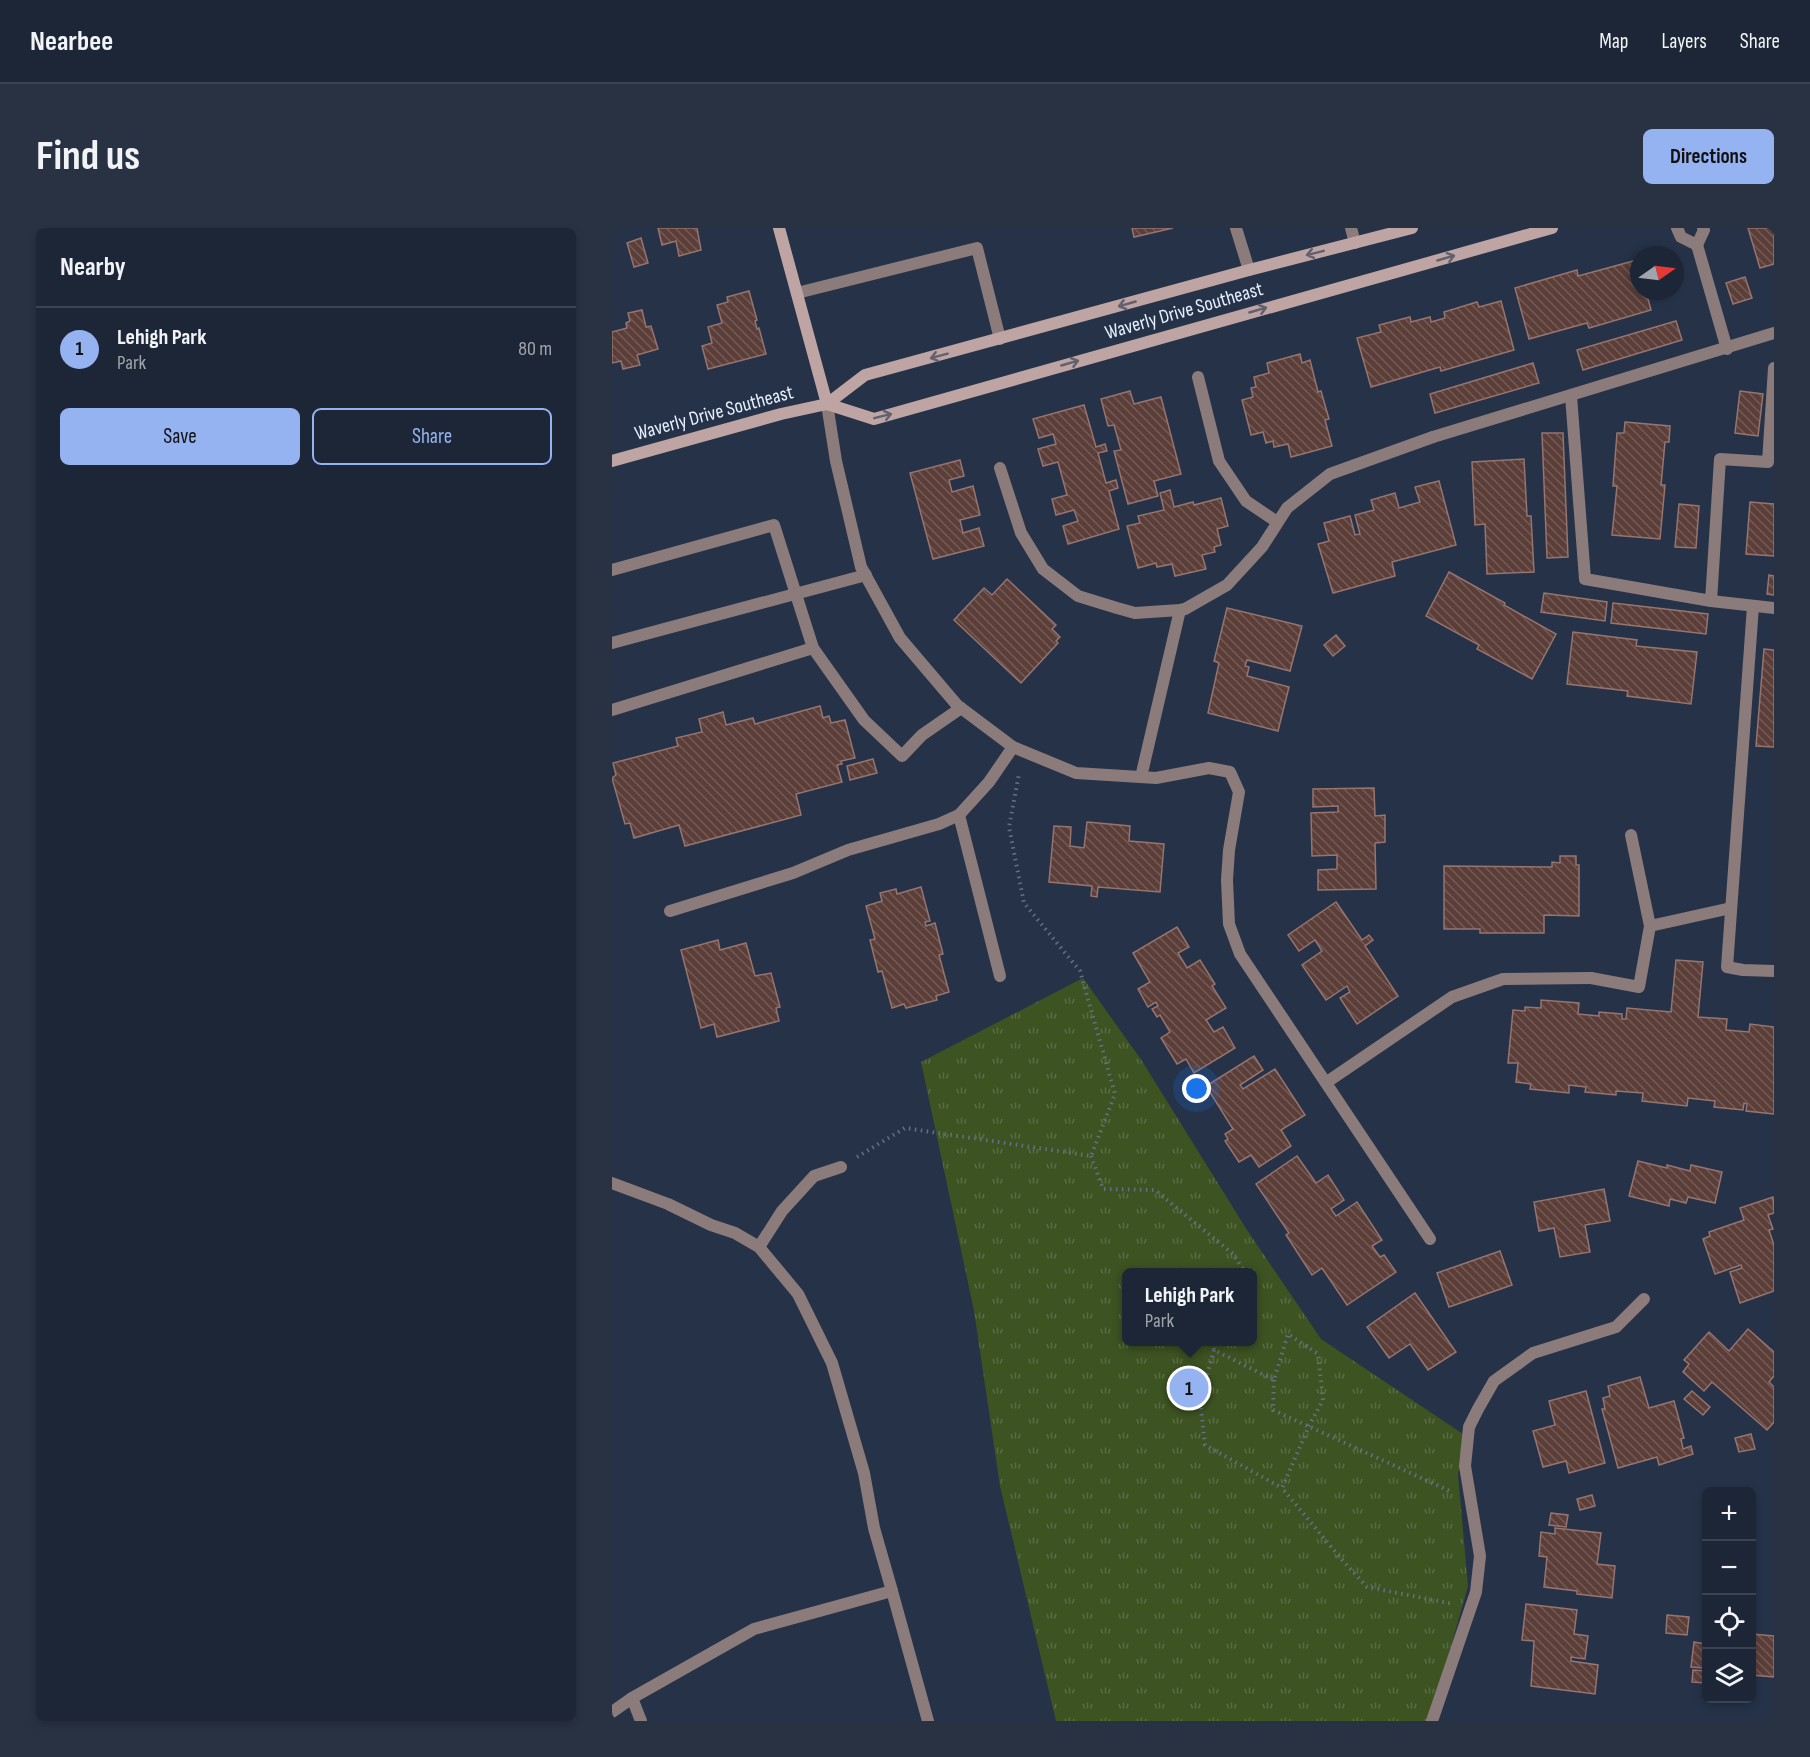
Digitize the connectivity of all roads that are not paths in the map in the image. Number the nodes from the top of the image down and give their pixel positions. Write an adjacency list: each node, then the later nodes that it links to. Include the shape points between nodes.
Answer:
1 (779, 228): 12 (main road)
2 (1236, 228): 11 (street)
3 (1351, 228): 9 (street)
4 (1412, 228): 8 (main road, Waverly Drive Southeast)
5 (1552, 228): 19 (main road, Waverly Drive Southeast, one-way to 5, via 874,418)
6 (1677, 228): 10 (street, via 1681,237)
7 (1703, 228): 10 (street)
8 (1384, 231): 9 (main road, Waverly Drive Southeast)
9 (1355, 243): 11 (main road, Waverly Drive Southeast, one-way to 11)
10 (1697, 245): 15 (street)
11 (1249, 270): 14 (main road, Waverly Drive Southeast, one-way to 14)
12 (797, 293): 14 (street, via 977,248); 19 (main road)
13 (1774, 333): 15 (street)
14 (1000, 339): 19 (main road, Waverly Drive Southeast, one-way to 19, via 865,375)
15 (1727, 349): 18 (street)
16 (1774, 368): 26 (street, via 1768,462 1720,459)
17 (1198, 377): 22 (street, via 1219,461 1246,501)
18 (1571, 396): 22 (street, via 1433,437 1330,474 1287,508); 26 (street, via 1585,579)
19 (827, 404): 20 (main road, Waverly Drive Southeast); 24 (street, via 836,461)
20 (612, 461)
21 (1000, 468): 29 (street, via 1021,533 1043,569 1078,596 1116,608 1135,613)
22 (1277, 522): 29 (street, via 1262,547 1227,585)
23 (612, 570): 25 (street, via 774,525)
24 (866, 575): 25 (street); 32 (street, via 900,638)
25 (796, 593): 30 (street); 31 (street)
26 (1711, 601): 27 (street)
27 (1753, 606): 28 (street); 38 (street)
28 (1774, 609)
29 (1180, 610): 35 (street)
30 (612, 644)
31 (813, 648): 32 (street, via 864,720 902,756 922,735); 33 (street)
32 (961, 708): 34 (street)
33 (612, 710)
34 (1018, 749): 35 (street, via 1076,773); 36 (street)
35 (1142, 777): 43 (street, via 1209,768 1230,772 1239,792 1229,850 1229,924 1240,954)
36 (959, 815): 39 (street); 42 (street)
37 (1631, 835): 40 (street)
38 (1731, 908): 40 (street); 41 (street, via 1727,967)
39 (670, 911)
40 (1650, 926): 43 (street, via 1639,987 1591,978 1503,979 1452,997)
41 (1774, 971)
42 (1000, 976)
43 (1327, 1082): 46 (street)
44 (841, 1167): 47 (street, via 814,1176 782,1211)
45 (612, 1183): 47 (street, via 735,1233)
46 (1430, 1239)
47 (759, 1247): 49 (street, via 798,1294 832,1363)
48 (1644, 1299): 54 (street, via 1616,1327 1533,1353 1494,1381 1469,1427 1465,1466 1480,1556 1476,1592)
49 (892, 1591): 50 (street, via 754,1629); 53 (street)
50 (632, 1698): 51 (street); 52 (street)
51 (612, 1712)
52 (641, 1721)
53 (928, 1721)
54 (1432, 1721)

